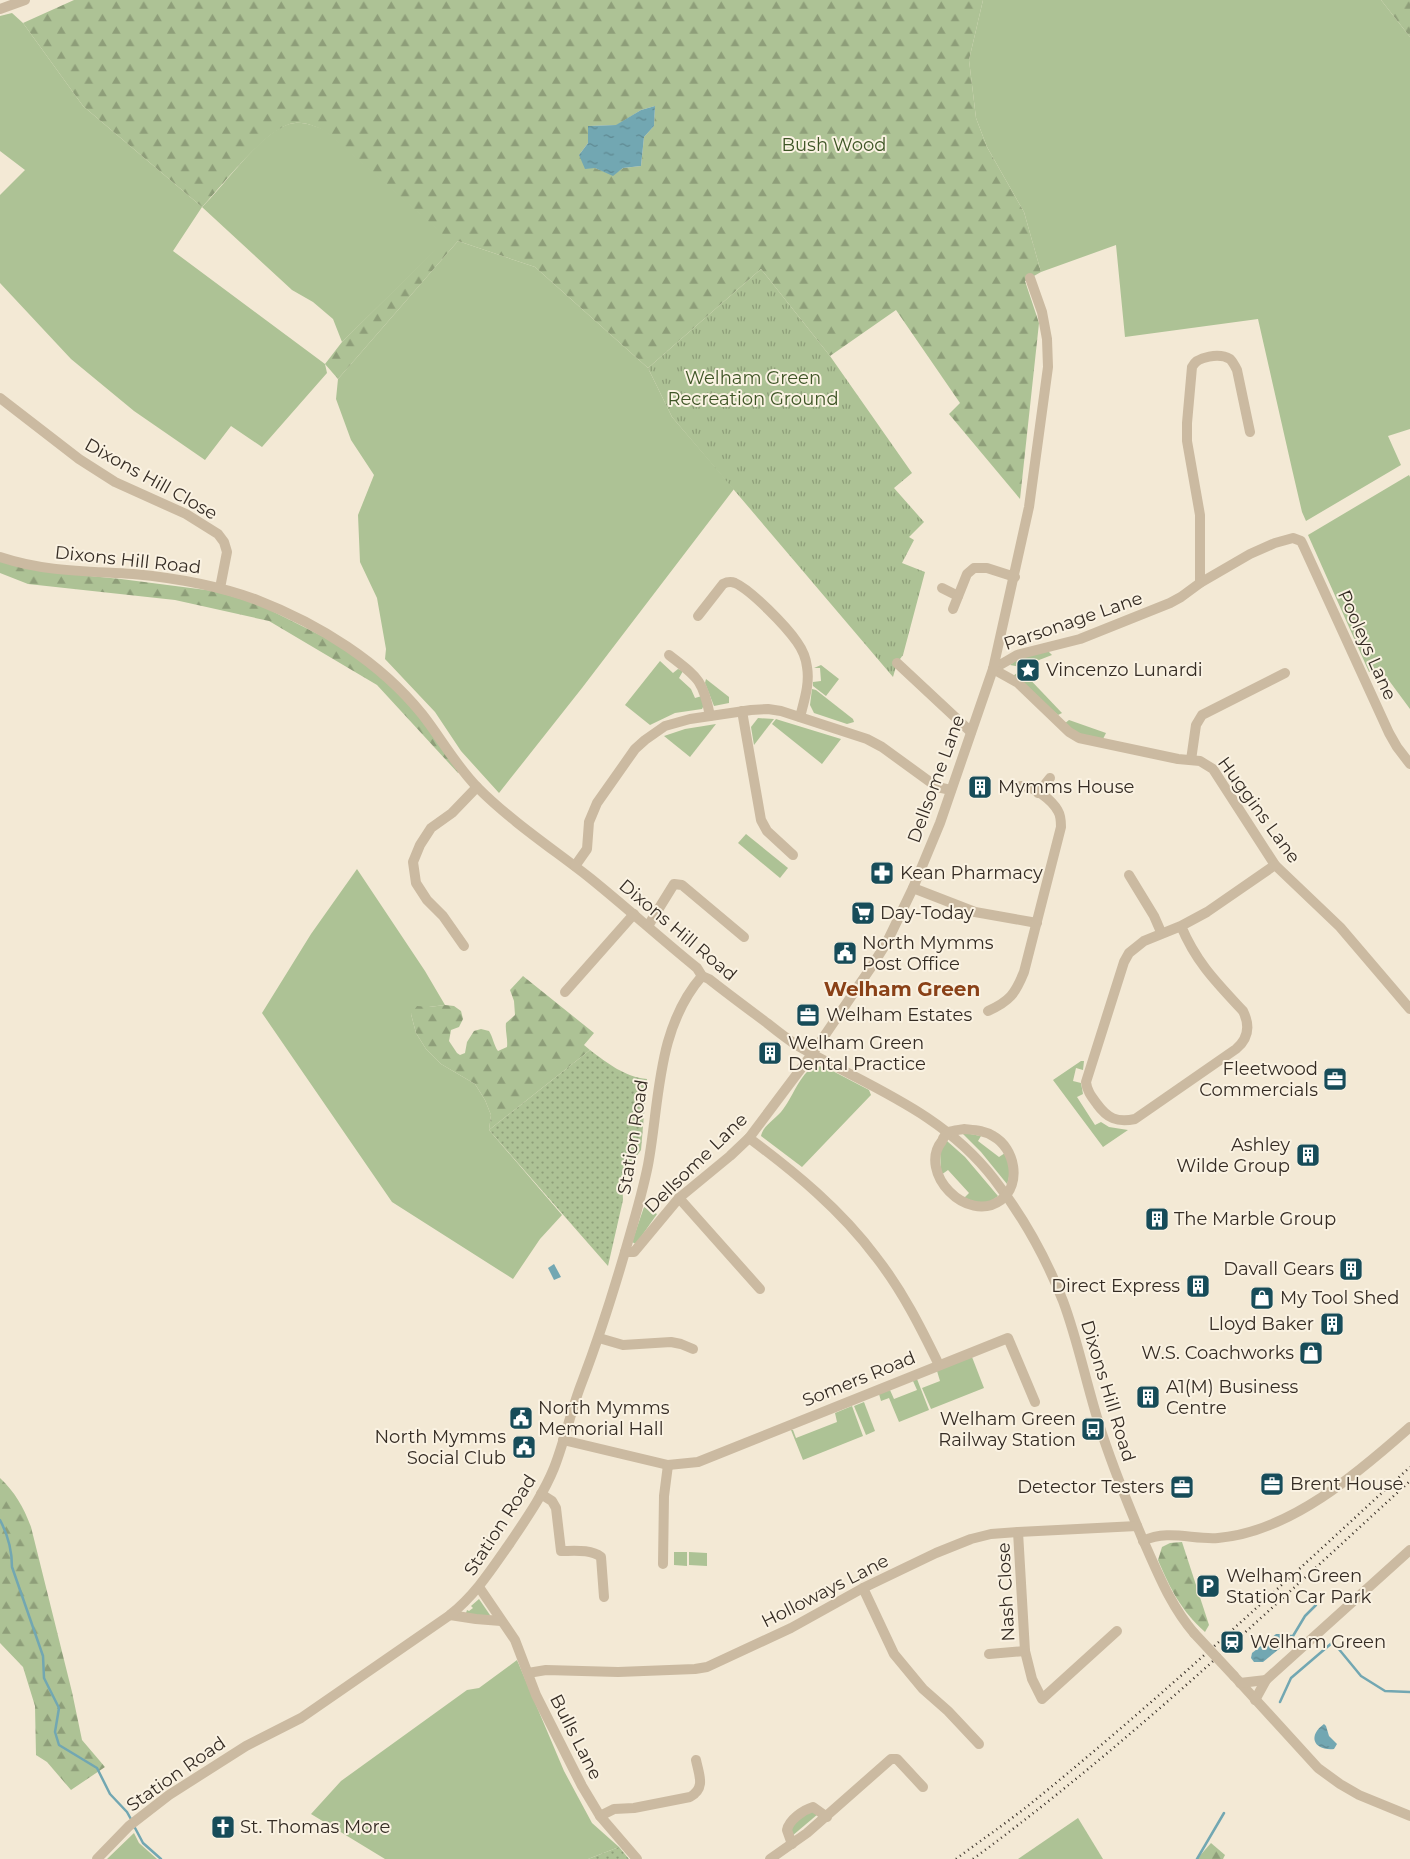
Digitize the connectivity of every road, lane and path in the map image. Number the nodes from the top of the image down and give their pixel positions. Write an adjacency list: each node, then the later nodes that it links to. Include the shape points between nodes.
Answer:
1 (24, 0): 2 (street)
2 (0, 9)
3 (1030, 278): 8 (street, Dellsome Lane, via 1042,312 1048,367 1029,507)
4 (0, 398): 10 (street, Dixons Hill Close, via 78,459 115,482 186,514 218,534 227,552)
5 (1250, 432): 9 (street, via 1233,363 1221,357 1197,360 1192,366 1187,441 1200,515)
6 (1297, 539): 9 (street, Parsonage Lane, via 1275,543 1250,554); 24 (street, Pooleys Lane, via 1303,545 1389,733)
7 (0, 557): 10 (street, Dixons Hill Road, via 62,571 133,574)
8 (1015, 577): 12 (street, via 976,566 967,574); 17 (street, Dellsome Lane)
9 (1200, 583): 17 (street, Parsonage Lane, via 1181,597 1133,619 1080,639 1017,655)
10 (220, 588): 27 (street, Dixons Hill Road, via 257,600 325,632 370,664 406,695)
11 (942, 588): 12 (street)
12 (958, 596): 13 (street)
13 (953, 609)
14 (698, 616): 21 (street, via 728,582 737,584 770,610 797,642 808,667 808,683)
15 (669, 655): 20 (street, via 702,685)
16 (897, 663): 22 (street)
17 (992, 669): 22 (street, Dellsome Lane); 23 (street, Huggins Lane, via 1018,683 1078,738)
18 (1285, 673): 23 (street, via 1202,715 1196,725)
19 (742, 711): 20 (street); 21 (street, via 768,709); 30 (street, via 761,820 767,831)
20 (710, 716): 32 (street, via 676,722 644,740 597,803 589,822 587,849)
21 (800, 717): 28 (street, via 867,739 938,787)
22 (971, 732): 28 (street, Dellsome Lane)
23 (1190, 760): 31 (street, Huggins Lane, via 1200,761 1213,769)
24 (1410, 764)
25 (1050, 778): 29 (street)
26 (1021, 786): 29 (street)
27 (477, 787): 32 (street, Dixons Hill Road); 41 (street, via 452,813 431,828 413,862 416,883)
28 (951, 790): 34 (street, Dellsome Lane)
29 (1038, 793): 36 (street, via 1058,810 1061,827)
30 (793, 855)
31 (1275, 865): 38 (street, via 1208,912); 44 (street, Huggins Lane, via 1340,928)
32 (575, 866): 35 (street, Dixons Hill Road)
33 (1129, 875): 39 (street)
34 (913, 888): 36 (street, via 975,912); 46 (street, Dellsome Lane, via 887,942)
35 (634, 914): 37 (street, Dixons Hill Road); 43 (street)
36 (1037, 923): 45 (street, via 1018,986 1003,1004)
37 (648, 926): 40 (street, via 674,884 682,885); 42 (street, Dixons Hill Road)
38 (1181, 926): 39 (street); 39 (street, via 1201,964 1243,1011 1248,1027 1246,1035 1236,1048 1135,1119 1117,1121 1104,1113 1091,1096 1087,1089 1087,1075 1124,962 1136,946)
39 (1161, 932)
40 (744, 937)
41 (464, 946)
42 (702, 976): 46 (street, Dixons Hill Road); 51 (street, Station Road, via 686,999 665,1049 648,1166)
43 (565, 992)
44 (1410, 1009)
45 (988, 1011)
46 (812, 1054): 47 (street, Dixons Hill Road, via 883,1090); 48 (street, Dellsome Lane)
47 (948, 1132): 49 (street, Dixons Hill Road, via 981,1163); 49 (street, via 980,1130 1001,1142 1008,1150 1014,1170 1012,1188); 49 (street, via 939,1144 936,1163 937,1173 952,1195 965,1204 979,1207 994,1205)
48 (749, 1138): 50 (street, Dellsome Lane); 55 (street, Somers Road, via 819,1194 878,1258 916,1318)
49 (1006, 1196): 61 (street, Dixons Hill Road, via 1035,1244 1063,1302 1099,1423)
50 (679, 1198): 51 (street, Dellsome Lane, via 634,1252); 52 (street)
51 (625, 1252): 53 (street, Station Road)
52 (760, 1288)
53 (599, 1338): 54 (street, via 622,1345 671,1342); 58 (street, Station Road)
54 (694, 1349)
55 (939, 1365): 56 (street, via 1008,1338); 59 (street, Somers Road, via 698,1462)
56 (1035, 1402)
57 (1410, 1427): 63 (street, via 1328,1493 1276,1523 1219,1538 1164,1534)
58 (563, 1440): 59 (street, Somers Road); 60 (street, Station Road)
59 (668, 1465): 65 (street)
60 (541, 1494): 66 (street, Station Road); 68 (street, via 556,1508 561,1551 596,1553 601,1557)
61 (1137, 1526): 62 (street, Holloways Lane); 63 (street, Dixons Hill Road)
62 (1018, 1532): 67 (street, Holloways Lane, via 991,1534 952,1546); 72 (street, Nash Close)
63 (1144, 1541): 75 (street, Dixons Hill Road, bridge, via 1176,1609)
64 (1410, 1550): 76 (street)
65 (662, 1564)
66 (480, 1587): 69 (street, Station Road); 70 (street, Bulls Lane)
67 (863, 1588): 74 (street, Holloways Lane, via 791,1628 707,1667); 78 (street, via 894,1654 923,1689)
68 (604, 1597)
69 (450, 1615): 70 (street); 85 (street, Station Road, via 301,1718 246,1746 169,1795 132,1824)
70 (500, 1621): 74 (street, Bulls Lane, via 515,1640)
71 (1118, 1631): 72 (street, Nash Close, via 1042,1699 1032,1679)
72 (1025, 1651): 73 (street, Nash Close)
73 (989, 1654)
74 (528, 1673): 81 (street, Bulls Lane, via 558,1740)
75 (1237, 1680): 76 (street); 77 (street, Dixons Hill Road)
76 (1266, 1680): 77 (street)
77 (1255, 1700): 82 (street, Dixons Hill Road, via 1318,1768 1359,1795)
78 (978, 1744)
79 (696, 1760): 81 (street, via 699,1789 690,1797 614,1809)
80 (923, 1787): 83 (street, via 897,1759 891,1759)
81 (600, 1816): 86 (street, Bulls Lane)
82 (1410, 1816)
83 (827, 1817): 84 (street); 84 (street, via 813,1807 808,1808 791,1822 787,1830)
84 (792, 1844): 87 (street)
85 (97, 1859)
86 (637, 1859)
87 (770, 1859)

